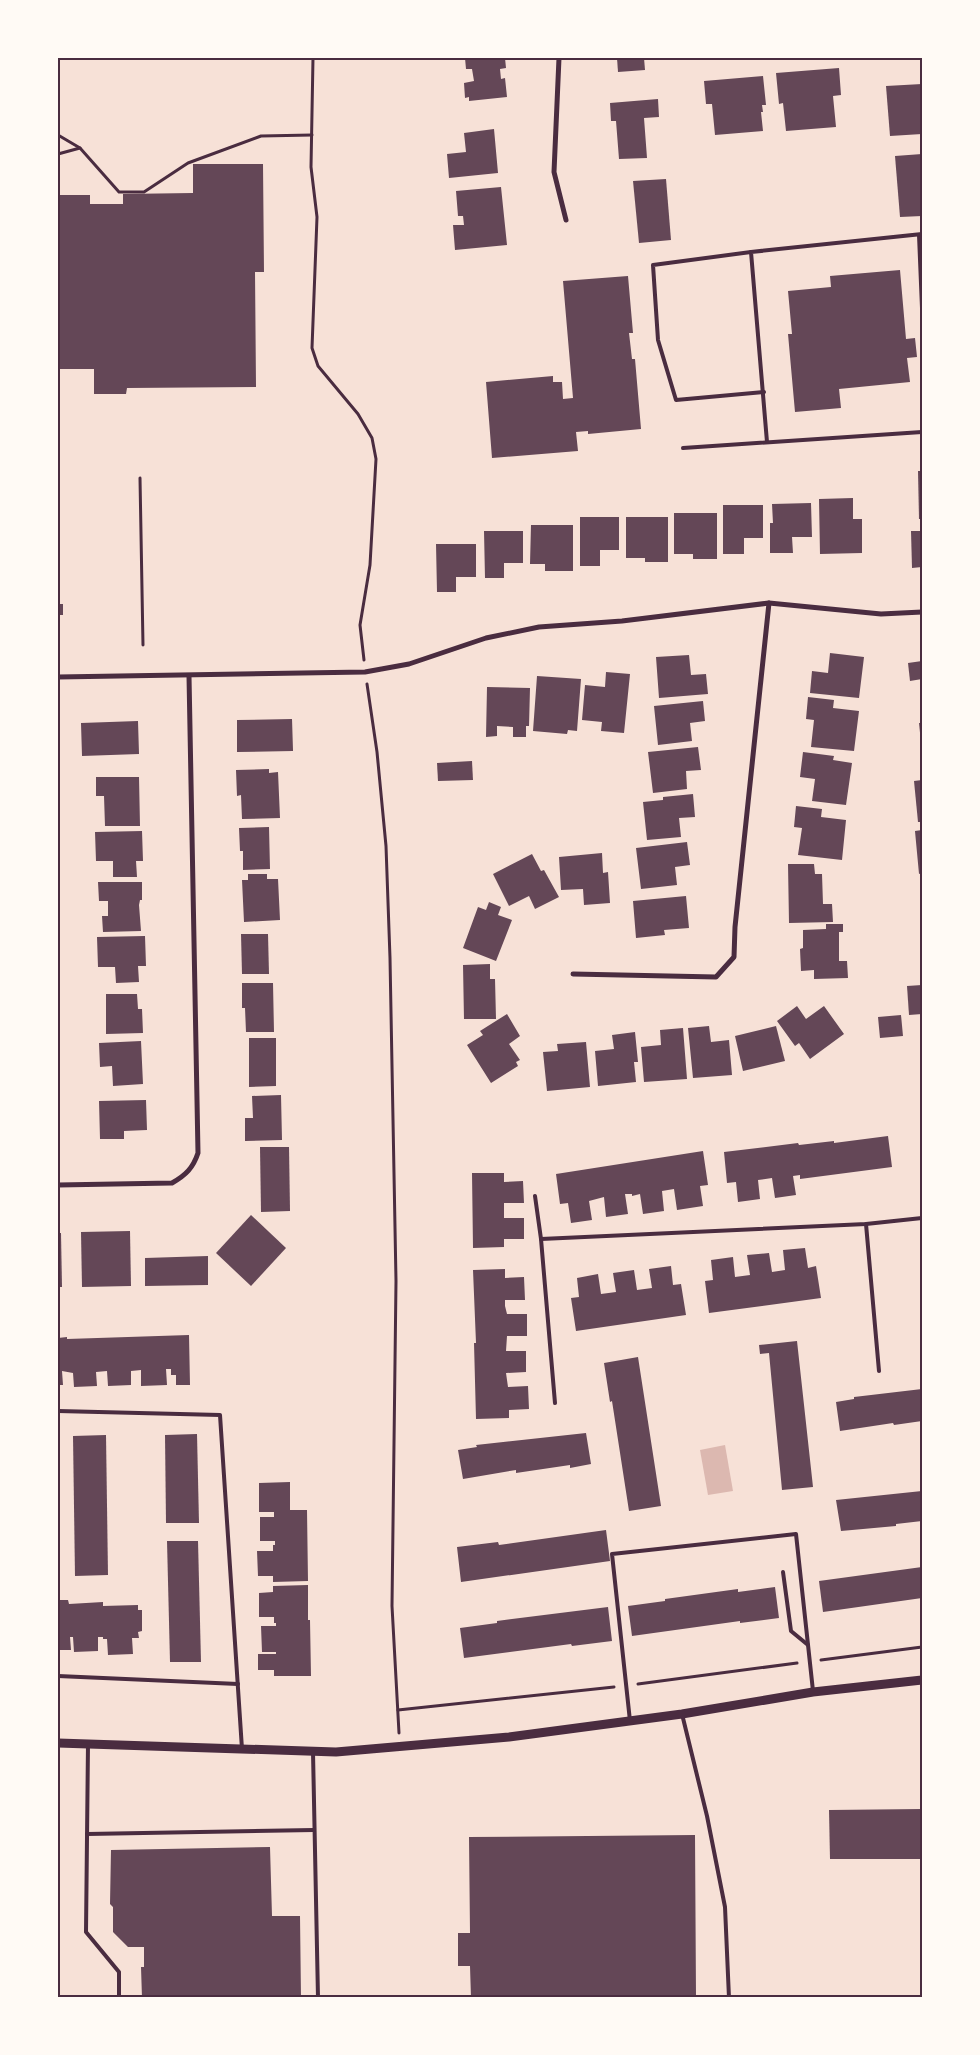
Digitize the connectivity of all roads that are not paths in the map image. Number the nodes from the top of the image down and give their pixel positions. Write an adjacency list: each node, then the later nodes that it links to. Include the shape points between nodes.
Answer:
1 (558, 58): 2 (street, via 554,172)
2 (566, 220)
3 (921, 235): 4 (lane); 5 (lane)
4 (751, 252): 6 (lane); 6 (lane, via 653,265 658,340 676,400)
5 (922, 308)
6 (764, 392): 8 (lane)
7 (922, 432): 8 (lane)
8 (767, 442): 9 (lane)
9 (683, 448)
10 (769, 603): 11 (street, via 881,614); 12 (street, via 622,621 539,627 486,638 409,664 365,672); 14 (street, via 734,957 716,977)
11 (922, 612)
12 (190, 676): 13 (street); 15 (street, via 198,1153 194,1166 172,1183)
13 (58, 678)
14 (573, 974)
15 (58, 1185)
16 (535, 1196): 19 (lane)
17 (922, 1218): 18 (lane)
18 (866, 1224): 19 (lane); 20 (lane)
19 (540, 1239): 21 (lane)
20 (879, 1371)
21 (555, 1403)
22 (58, 1411): 27 (lane, via 220,1415)
23 (783, 1572): 24 (lane, via 791,1631)
24 (808, 1645): 28 (lane); 30 (lane, via 796,1534 612,1554)
25 (58, 1676): 27 (lane)
26 (922, 1680): 28 (street)
27 (238, 1684): 33 (lane)
28 (813, 1692): 29 (street)
29 (682, 1714): 30 (street); 39 (lane, via 725,1907)
30 (630, 1721): 34 (street, via 508,1738 336,1752)
31 (58, 1743): 32 (street)
32 (88, 1744): 33 (street); 36 (lane)
33 (242, 1749): 34 (street)
34 (313, 1751): 35 (lane)
35 (314, 1830): 36 (lane); 38 (lane)
36 (87, 1834): 37 (lane, via 86,1932 119,1972)
37 (119, 1998)
38 (318, 1998)
39 (729, 1998)

